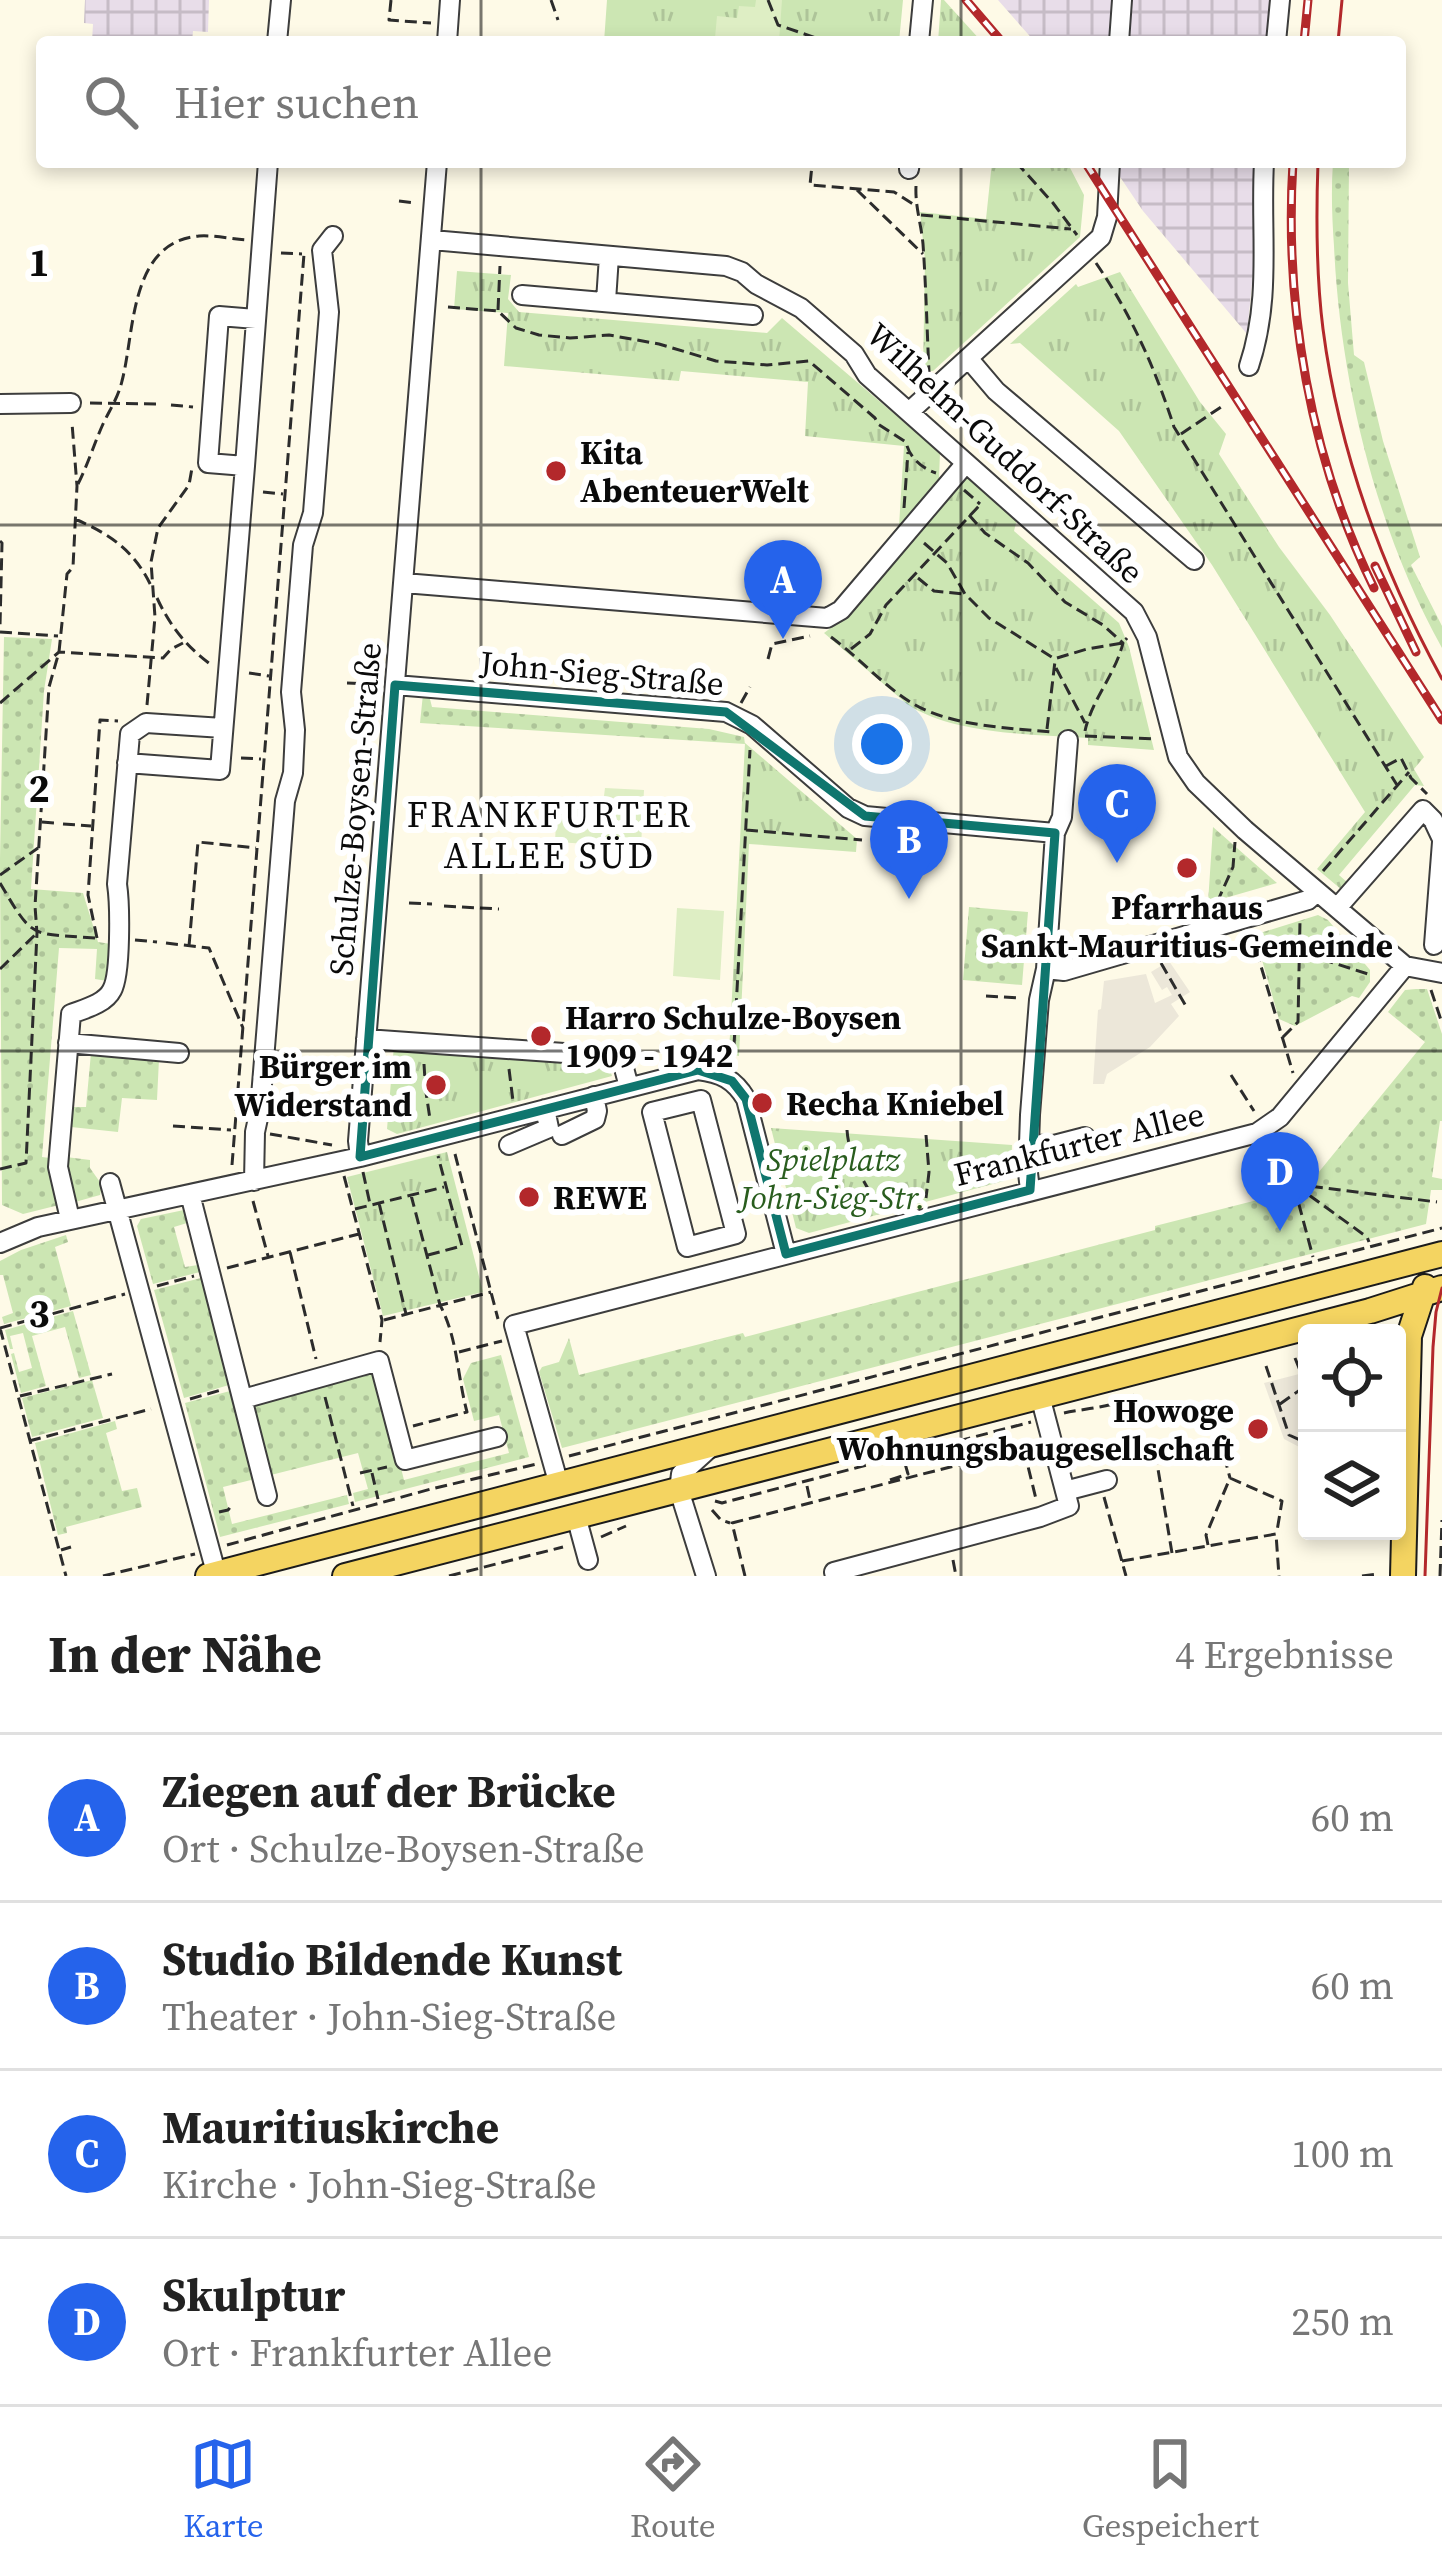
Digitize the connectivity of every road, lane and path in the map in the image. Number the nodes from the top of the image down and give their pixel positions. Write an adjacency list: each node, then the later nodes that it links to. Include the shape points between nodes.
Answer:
1 (281, 0): 11 (street)
2 (391, 0): 10 (path, via 389,20)
3 (450, 0): 12 (street)
4 (551, 0): 9 (path)
5 (768, 0): 13 (path, via 778,26)
6 (922, 0): 14 (street)
7 (1122, 0): 15 (street)
8 (1280, 0): 16 (street)
9 (558, 20)
10 (433, 23)
11 (278, 36)
12 (447, 36)
13 (809, 36)
14 (919, 36)
15 (1119, 36)
16 (1277, 36)
17 (268, 168): 32 (street)
18 (429, 168): 31 (street, Schulze-Boysen-Straße)
19 (812, 168): 24 (path, via 810,185)
20 (911, 168): 27 (path)
21 (1021, 168): 29 (path)
22 (1110, 168): 34 (street, via 1105,228)
23 (1264, 168): 46 (street, via 1265,274)
24 (855, 189): 27 (path, via 894,192); 35 (path)
25 (399, 201): 26 (path)
26 (417, 203)
27 (915, 205): 28 (path)
28 (920, 215): 29 (path); 35 (path)
29 (1072, 229): 34 (path)
30 (333, 236): 175 (street, via 322,250 329,312 313,513 302,545 293,773)
31 (432, 240): 33 (street, Wilhelm-Guddorf-Straße); 73 (street, Schulze-Boysen-Straße)
32 (262, 246): 42 (street); 48 (path, via 199,236 162,252 139,290); 64 (path, via 304,254)
33 (502, 246): 36 (street, Wilhelm-Guddorf-Straße); 40 (path)
34 (1088, 250): 45 (street); 56 (path, via 1132,322)
35 (923, 254): 47 (path)
36 (609, 256): 38 (street); 55 (street, Wilhelm-Guddorf-Straße, via 742,272 801,308)
37 (522, 295): 38 (street)
38 (606, 302): 41 (street)
39 (448, 308): 40 (path)
40 (498, 311): 44 (path, via 516,328 539,334)
41 (753, 315)
42 (256, 319): 60 (street); 60 (street, via 219,316 208,463)
43 (610, 322): 44 (path)
44 (609, 335): 57 (path, via 716,361 809,361)
45 (968, 358): 47 (street); 71 (street)
46 (1249, 366)
47 (929, 392): 55 (street)
48 (117, 402): 49 (path); 51 (path); 62 (path)
49 (71, 403): 50 (street); 62 (path)
50 (0, 404)
51 (161, 404)
52 (171, 405): 53 (path)
53 (197, 407)
54 (1221, 407): 56 (path)
55 (909, 412): 58 (street, Wilhelm-Guddorf-Straße)
56 (1179, 435): 106 (path)
57 (908, 451): 61 (path, via 925,470); 68 (path, via 902,525)
58 (966, 463): 61 (street); 77 (street, Wilhelm-Guddorf-Straße)
59 (194, 464): 74 (path, via 158,528)
60 (245, 466): 63 (street)
61 (952, 480): 68 (street)
62 (77, 486): 67 (path)
63 (243, 490): 64 (path); 90 (street)
64 (285, 495): 91 (path)
65 (978, 507): 66 (path)
66 (969, 514): 70 (path); 83 (path)
67 (75, 519): 74 (path, via 132,554); 80 (path)
68 (909, 530): 73 (street, via 827,618)
69 (0, 541): 76 (path)
70 (936, 552): 72 (path); 75 (path)
71 (1194, 560)
72 (916, 576): 75 (path, via 934,590); 84 (path)
73 (404, 584): 94 (street, Schulze-Boysen-Straße)
74 (154, 593): 82 (path); 86 (path)
75 (965, 594): 88 (path)
76 (0, 600): 78 (path)
77 (1143, 626): 83 (path); 102 (street, Wilhelm-Guddorf-Straße)
78 (0, 629): 80 (path)
79 (811, 635): 87 (path, via 772,644)
80 (60, 636): 85 (path)
81 (831, 636): 84 (path)
82 (184, 642): 86 (path); 90 (path, via 208,664)
83 (1123, 644): 88 (path); 98 (path)
84 (849, 650): 100 (path, via 914,704 996,727)
85 (59, 652): 86 (path); 95 (path); 110 (path, via 49,687)
86 (150, 659): 96 (path)
87 (767, 659)
88 (1055, 659): 89 (path)
89 (1054, 666): 98 (path); 100 (path)
90 (230, 670): 91 (path); 99 (street)
91 (272, 676): 103 (path)
92 (347, 683): 93 (path)
93 (373, 684)
94 (395, 685): 97 (street, John-Sieg-Straße, via 716,710); 148 (street, Schulze-Boysen-Straße)
95 (0, 703)
96 (146, 723): 99 (street); 105 (street, via 130,734); 113 (path, via 100,720)
97 (752, 724): 114 (path); 116 (street, John-Sieg-Straße, via 865,816)
98 (1086, 725): 102 (path, via 1084,736)
99 (224, 728): 104 (street)
100 (1047, 731): 101 (path)
101 (1067, 737): 116 (street)
102 (1173, 741): 115 (street, Wilhelm-Guddorf-Straße, via 1196,783)
103 (265, 759): 104 (path); 120 (path)
104 (221, 763): 105 (street)
105 (127, 764): 149 (street, via 113,989 71,1014)
106 (1385, 767): 107 (path, via 1400,758); 109 (path)
107 (1408, 772): 108 (path); 109 (path)
108 (1416, 783)
109 (1397, 784): 123 (path)
110 (40, 822): 111 (path); 119 (path)
111 (55, 823)
112 (63, 824): 113 (path)
113 (92, 826): 131 (path, via 88,895 98,938)
114 (746, 830): 117 (path); 154 (path)
115 (1245, 830): 123 (street, Wilhelm-Guddorf-Straße); 125 (path)
116 (1055, 833): 139 (street)
117 (862, 840)
118 (1442, 841): 128 (street, via 1423,810); 133 (street)
119 (38, 847): 121 (path); 131 (path)
120 (258, 848): 134 (path, via 197,842); 146 (path)
121 (0, 874)
122 (0, 883): 131 (path)
123 (1314, 889): 128 (street, Wilhelm-Guddorf-Straße); 139 (street, via 1311,899 1064,971)
124 (409, 903): 126 (path)
125 (1220, 903)
126 (432, 904)
127 (444, 906): 129 (path)
128 (1337, 908): 137 (street, Wilhelm-Guddorf-Straße)
129 (499, 909)
130 (1300, 918): 135 (path)
131 (37, 933): 138 (path); 173 (path, via 26,1163)
132 (166, 943): 134 (path)
133 (1434, 944)
134 (189, 946): 146 (path, via 209,948)
135 (1299, 952): 140 (path); 147 (path, via 1298,1022); 147 (path, via 1251,935)
136 (1160, 959): 144 (path)
137 (1405, 966): 141 (street, Wilhelm-Guddorf-Straße); 179 (street, Frankfurter Allee, via 1265,1130)
138 (0, 969)
139 (1046, 969): 143 (street)
140 (1371, 975)
141 (1436, 979): 145 (path)
142 (986, 996): 143 (path)
143 (1039, 1000): 169 (street)
144 (1187, 1008)
145 (1442, 1022)
146 (243, 1029): 175 (path, via 232,1168)
147 (1282, 1038): 155 (path)
148 (366, 1040): 150 (street); 172 (street, Schulze-Boysen-Straße)
149 (68, 1043): 151 (street); 188 (street, via 58,1167)
150 (508, 1049): 157 (street, via 621,1058); 161 (path)
151 (179, 1053)
152 (1231, 1075): 162 (path)
153 (669, 1076): 154 (street, via 698,1070); 157 (street); 159 (street)
154 (732, 1081): 196 (street, via 746,1099)
155 (1295, 1081)
156 (425, 1086): 168 (path)
157 (629, 1087): 158 (street)
158 (594, 1096): 160 (street); 164 (street, via 595,1119)
159 (677, 1106): 192 (street, via 652,1112 687,1247); 192 (street, via 700,1100 736,1234)
160 (545, 1109): 161 (street); 170 (street, via 549,1128)
161 (518, 1117): 168 (street)
162 (1259, 1119)
163 (847, 1130): 189 (path)
164 (562, 1135)
165 (926, 1135): 187 (path)
166 (1085, 1137): 169 (street)
167 (1270, 1138): 171 (path)
168 (440, 1142): 172 (street); 178 (path); 204 (path)
169 (1029, 1144): 179 (street)
170 (509, 1145)
171 (1282, 1153)
172 (361, 1164): 175 (street); 184 (path)
173 (0, 1169)
174 (344, 1174): 191 (path)
175 (246, 1182): 180 (street); 199 (path)
176 (110, 1183): 185 (street)
177 (1293, 1184): 182 (path); 193 (path); 198 (path)
178 (446, 1187): 181 (path); 197 (path, via 461,1246)
179 (1030, 1190): 187 (street, Frankfurter Allee)
180 (190, 1194): 185 (street); 200 (street)
181 (411, 1195): 183 (path); 197 (path)
182 (1437, 1202)
183 (380, 1203): 184 (path); 206 (path)
184 (370, 1205): 186 (path)
185 (118, 1209): 188 (street); 202 (street)
186 (355, 1209)
187 (931, 1216): 189 (street, Frankfurter Allee)
188 (70, 1219): 194 (street)
189 (886, 1228): 196 (street, Frankfurter Allee)
190 (1442, 1228): 238 (path, via 650,1436)
191 (359, 1234): 199 (path); 207 (path)
192 (710, 1241): 201 (street)
193 (1369, 1242)
194 (0, 1243)
195 (1441, 1252): 203 (main road); 230 (main road)
196 (786, 1254): 201 (street, Frankfurter Allee)
197 (427, 1255): 205 (path)
198 (1313, 1257)
199 (268, 1258): 200 (path)
200 (210, 1272): 202 (path); 218 (street)
201 (719, 1272): 209 (street, Frankfurter Allee, via 514,1325)
202 (140, 1291): 208 (path); 222 (street)
203 (1432, 1291): 224 (main road); 265 (main road, via 1408,1336)
204 (491, 1292): 205 (path); 209 (path)
205 (440, 1305): 206 (path); 210 (path)
206 (406, 1314): 207 (path)
207 (382, 1320): 214 (path)
208 (0, 1328): 221 (path)
209 (511, 1338): 210 (path); 238 (street)
210 (457, 1352): 225 (path, via 466,1412)
211 (1298, 1352): 212 (path)
212 (1285, 1355)
213 (1295, 1358): 215 (path)
214 (379, 1361): 218 (street); 225 (street)
215 (1298, 1365)
216 (1266, 1366): 223 (path)
217 (112, 1374): 221 (path)
218 (241, 1392): 222 (path); 245 (street)
219 (1298, 1393): 223 (path)
220 (1135, 1394): 224 (path, via 1083,1412)
221 (18, 1397): 229 (path)
222 (170, 1404): 229 (path); 264 (street)
223 (1279, 1405): 227 (path, via 1288,1435)
224 (1043, 1407): 228 (street); 243 (main road); 247 (path)
225 (397, 1430): 233 (street)
226 (497, 1437): 233 (street)
227 (1298, 1440)
228 (1052, 1441): 231 (path); 244 (street)
229 (29, 1442): 259 (path)
230 (713, 1445): 238 (main road); 243 (street, via 682,1474)
231 (1023, 1448): 235 (path); 251 (path)
232 (941, 1450): 235 (path)
233 (405, 1460): 236 (path)
234 (904, 1460): 240 (path, via 908,1474)
235 (946, 1468): 240 (path)
236 (371, 1472): 237 (path); 246 (path)
237 (360, 1473)
238 (555, 1473): 256 (path, via 431,1489); 264 (main road)
239 (1230, 1478): 255 (path, via 1282,1501); 257 (path); 261 (path, via 1220,1440 1156,1457)
240 (890, 1482): 248 (path)
241 (807, 1486): 248 (path)
242 (1106, 1489): 244 (street); 262 (path)
243 (679, 1490): 250 (main road); 270 (street)
244 (1065, 1491): 251 (street, via 1069,1506)
245 (267, 1496)
246 (379, 1499)
247 (710, 1501)
248 (811, 1502): 254 (path)
249 (712, 1510): 254 (path)
250 (576, 1516): 260 (street); 268 (main road)
251 (1040, 1517): 272 (street)
252 (639, 1520): 260 (path)
253 (1442, 1520): 276 (path)
254 (732, 1523): 271 (path)
255 (1276, 1534): 257 (path); 274 (path)
256 (257, 1535)
257 (1208, 1546): 261 (path)
258 (71, 1547): 259 (path)
259 (59, 1550): 266 (path)
260 (585, 1551): 269 (path)
261 (1172, 1552): 262 (path)
262 (1122, 1561): 273 (path)
263 (141, 1566): 267 (path)
264 (214, 1575)
265 (1391, 1575): 275 (path)
266 (66, 1576)
267 (103, 1576)
268 (345, 1576)
269 (449, 1576)
270 (706, 1576)
271 (746, 1576)
272 (835, 1576)
273 (1126, 1576)
274 (1279, 1576)
275 (1362, 1576)
276 (1440, 1576)

